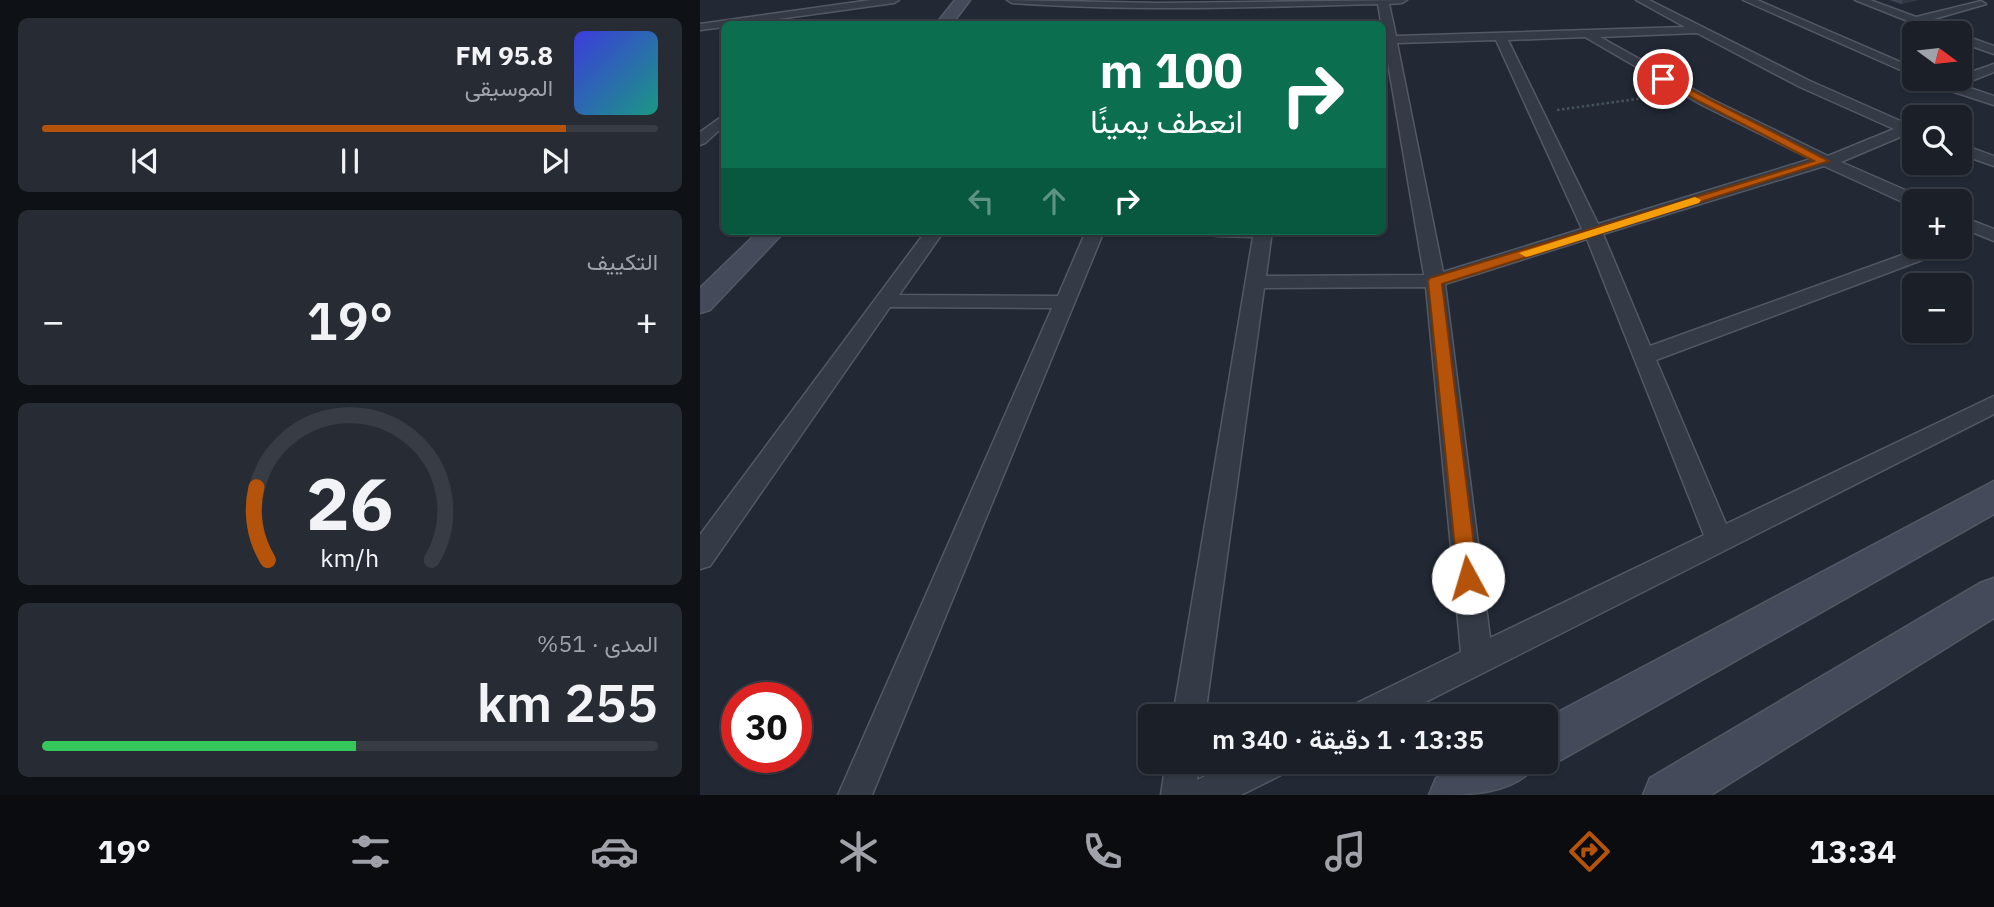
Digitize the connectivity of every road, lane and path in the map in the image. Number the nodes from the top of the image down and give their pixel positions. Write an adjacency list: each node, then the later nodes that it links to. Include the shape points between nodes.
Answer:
1 (894, 0): 11 (street)
2 (963, 0): 15 (street)
3 (978, 0): 16 (street)
4 (1012, 0): 9 (street, via 1075,10 1280,8)
5 (1402, 0): 9 (street)
6 (1641, 0): 21 (street)
7 (1748, 0): 27 (street)
8 (1860, 0): 17 (street)
9 (1383, 1): 24 (street)
10 (1976, 2): 12 (street); 18 (street)
11 (859, 5): 13 (street); 14 (street)
12 (1994, 8)
13 (843, 18)
14 (743, 21)
15 (946, 21)
16 (962, 21)
17 (1912, 21)
18 (1918, 21)
19 (721, 24): 20 (street)
20 (700, 27)
21 (1696, 30): 22 (street); 35 (street)
22 (1586, 33): 23 (street); 31 (street)
23 (1500, 35): 24 (street); 33 (street)
24 (1389, 40): 50 (street)
25 (1972, 42): 26 (street)
26 (1994, 50)
27 (1902, 67)
28 (1994, 68): 29 (street)
29 (1972, 76)
30 (1965, 91): 32 (street)
31 (1688, 92): 33 (path); 39 (street)
32 (1994, 101)
33 (1537, 113): 42 (street)
34 (721, 122): 37 (street)
35 (1902, 126)
36 (1902, 133): 39 (street)
37 (700, 140)
38 (1972, 153): 40 (street)
39 (1824, 161): 41 (street); 42 (street)
40 (1994, 161)
41 (1902, 195)
42 (1593, 233): 50 (street); 55 (street)
43 (745, 235): 49 (street)
44 (769, 235): 54 (street)
45 (932, 235): 52 (street)
46 (1093, 235): 53 (street)
47 (1262, 235): 51 (street)
48 (1907, 259): 55 (street)
49 (700, 279)
50 (1435, 281): 51 (street); 61 (street)
51 (1255, 282): 62 (street)
52 (886, 301): 53 (street); 59 (street)
53 (1065, 302): 68 (street)
54 (700, 304)
55 (1644, 356): 58 (street)
56 (1994, 404): 58 (street)
57 (1994, 496): 64 (street)
58 (1719, 539): 61 (street)
59 (700, 557)
60 (1994, 596): 72 (street)
61 (1477, 659): 63 (street)
62 (1191, 704)
63 (1388, 704)
64 (1558, 737)
65 (1181, 774): 69 (street)
66 (1247, 774): 70 (street)
67 (1491, 774): 71 (street)
68 (855, 795)
69 (1178, 795)
70 (1205, 795)
71 (1453, 795)
72 (1667, 795)

